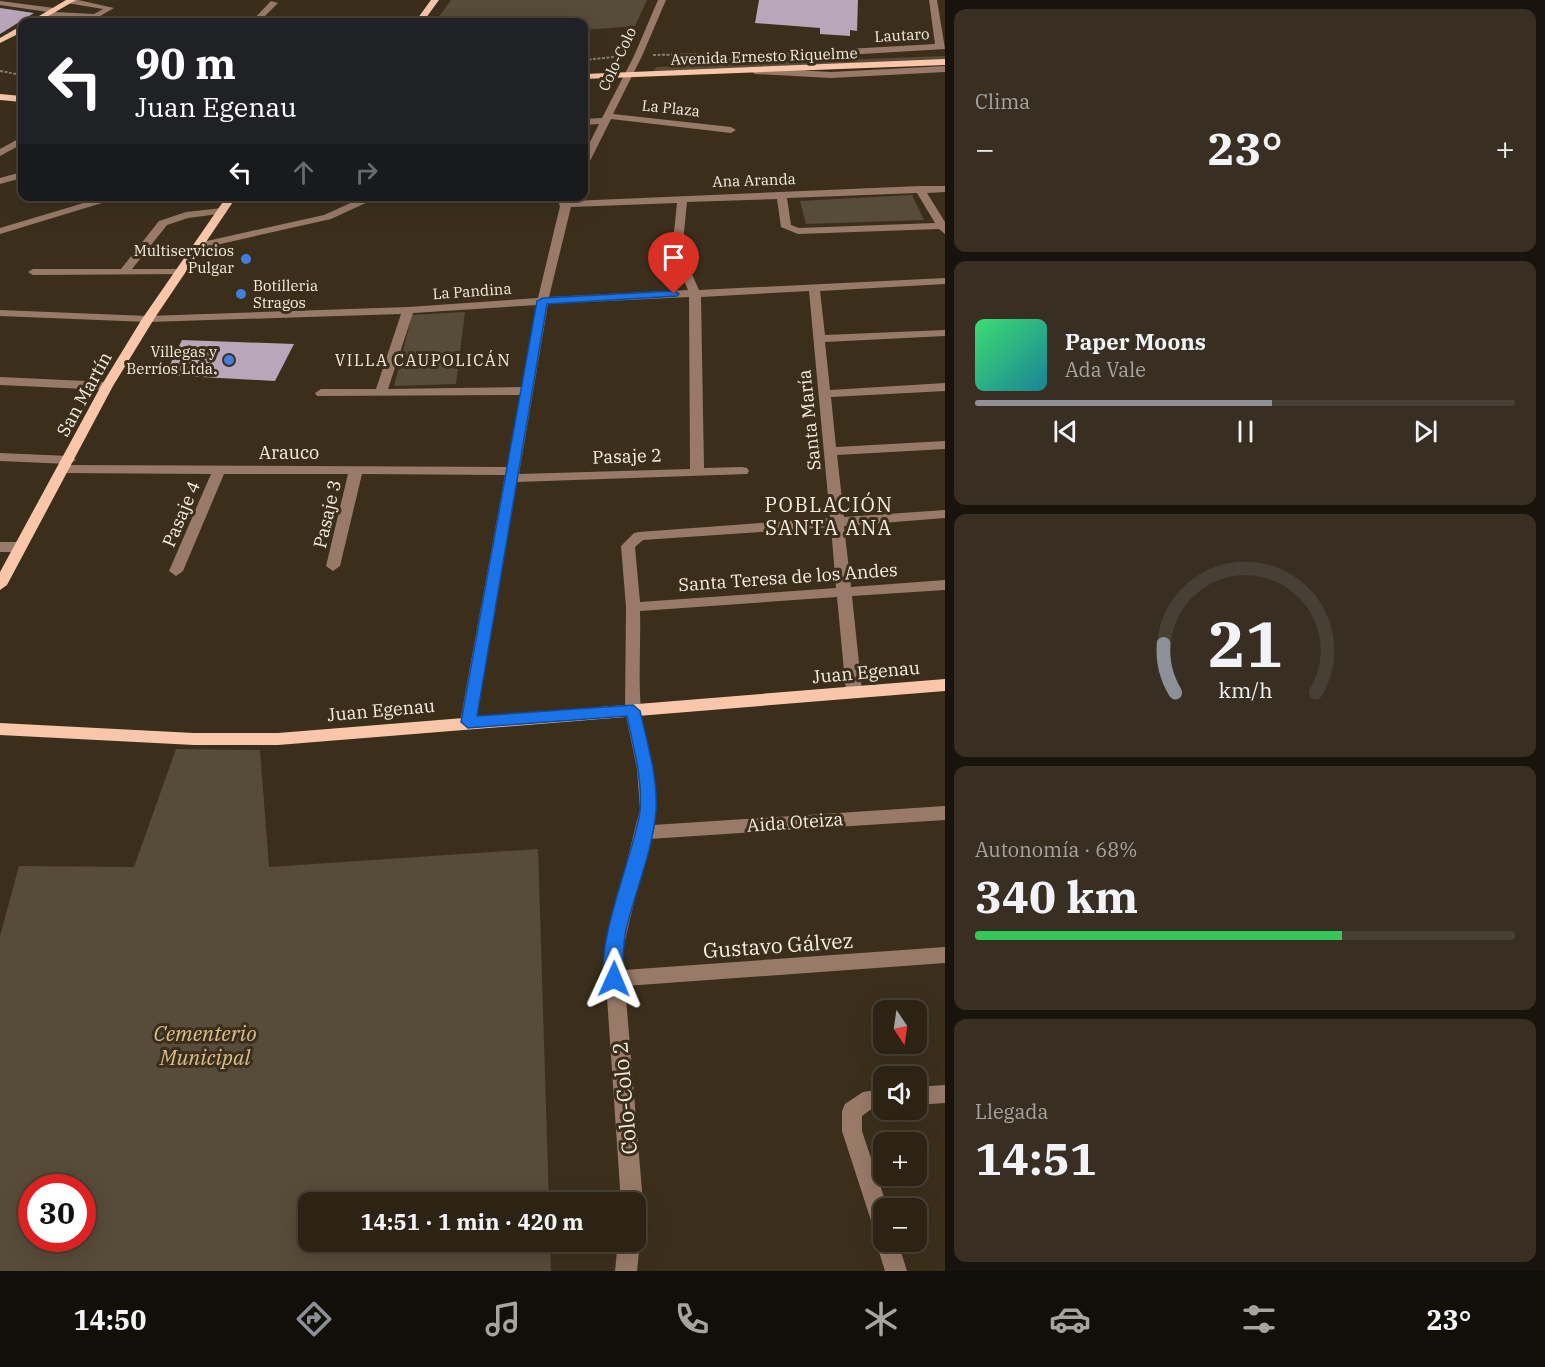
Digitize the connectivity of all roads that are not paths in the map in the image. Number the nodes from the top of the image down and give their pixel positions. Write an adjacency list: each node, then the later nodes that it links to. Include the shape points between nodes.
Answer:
1 (435, 0): 10 (main road)
2 (662, 0): 15 (street, Colo-Colo)
3 (933, 0): 13 (street)
4 (71, 1): 7 (main road); 7 (street, via 110,8 95,17)
5 (0, 3): 7 (street)
6 (274, 3): 9 (street)
7 (51, 12): 8 (main road)
8 (40, 18)
9 (259, 18)
10 (422, 18)
11 (18, 31): 12 (main road)
12 (0, 42)
13 (943, 48): 15 (main road, Avenida Ernesto Riquelme)
14 (945, 62): 18 (main road, Avenida Ernesto Riquelme)
15 (633, 66): 16 (main road, Avenida Ernesto Riquelme); 19 (street, Colo-Colo)
16 (588, 68)
17 (945, 69): 18 (street, via 831,75)
18 (749, 70): 19 (main road, Avenida Ernesto Riquelme)
19 (629, 75): 20 (main road, Avenida Ernesto Riquelme); 25 (street, Colo-Colo)
20 (588, 77)
21 (0, 88): 22 (main road)
22 (18, 88)
23 (0, 97): 24 (main road)
24 (18, 99)
25 (607, 119): 26 (street, La Plaza); 27 (street, La Plaza); 30 (street, Colo-Colo)
26 (588, 121)
27 (731, 130)
28 (18, 144): 29 (street)
29 (0, 153)
30 (588, 155)
31 (18, 176): 32 (street)
32 (0, 181)
33 (920, 189): 34 (street, Ana Aranda); 35 (street, Ana Aranda); 43 (street)
34 (945, 189)
35 (781, 194): 36 (street, Ana Aranda); 43 (street, via 786,227 798,231)
36 (682, 198): 37 (street, Ana Aranda); 51 (street, via 677,252)
37 (588, 200)
38 (103, 201): 44 (street)
39 (229, 201): 42 (main road, San Martín)
40 (364, 201): 45 (street, via 327,217)
41 (566, 201): 52 (street)
42 (222, 211): 45 (main road, San Martín); 47 (street, via 186,215 163,223)
43 (943, 228)
44 (0, 231)
45 (198, 246): 48 (main road, San Martín)
46 (33, 272): 47 (street)
47 (125, 272): 48 (street)
48 (180, 272): 55 (main road, San Martín)
49 (945, 281): 50 (street, La Pandina)
50 (814, 287): 51 (street, La Pandina); 57 (street, Santa María)
51 (695, 293): 52 (street, La Pandina); 72 (street)
52 (543, 301): 53 (street, La Pandina); 61 (street)
53 (408, 310): 55 (street, La Pandina); 62 (street)
54 (0, 313): 55 (street, La Pandina)
55 (148, 318): 59 (main road, San Martín)
56 (945, 333): 57 (street)
57 (820, 339): 64 (street, Santa María)
58 (0, 381): 59 (street)
59 (107, 386): 68 (main road, San Martín)
60 (945, 387): 64 (street)
61 (528, 391): 62 (street); 73 (street)
62 (381, 392): 63 (street)
63 (321, 393)
64 (825, 394): 66 (street, Santa María)
65 (945, 445): 66 (street)
66 (831, 451): 75 (street, Santa María)
67 (0, 457): 68 (street, Arauco)
68 (66, 465): 69 (street, Arauco); 77 (main road, San Martín)
69 (219, 470): 70 (street, Arauco); 79 (street, Pasaje 4)
70 (356, 470): 73 (street, Arauco); 78 (street, Pasaje 3)
71 (742, 471): 72 (street, Pasaje 2)
72 (697, 472): 73 (street, Pasaje 2)
73 (513, 475): 87 (street)
74 (945, 514): 75 (street)
75 (837, 521): 82 (street, Santa María); 83 (street, Colo-Colo 2, via 639,536 628,546)
76 (0, 547): 77 (street)
77 (18, 547): 80 (main road, San Martín)
78 (333, 566)
79 (176, 571)
80 (0, 585)
81 (945, 585): 82 (street, Santa Teresa de los Andes)
82 (844, 592): 83 (street, Santa Teresa de los Andes); 85 (street, Santa María)
83 (633, 607): 86 (street, Colo-Colo 2)
84 (945, 685): 85 (main road, Juan Egenau)
85 (854, 692): 86 (main road, Juan Egenau)
86 (633, 711): 87 (main road, Juan Egenau); 90 (street, Colo-Colo 2, via 648,792)
87 (468, 722): 88 (main road, Juan Egenau, via 278,739 194,739)
88 (0, 729)
89 (945, 813): 90 (street, Aida Oteiza)
90 (644, 832): 92 (street, Colo-Colo 2, via 617,931)
91 (945, 955): 92 (street, Gustavo Gálvez)
92 (614, 979): 96 (street, Colo-Colo 2)
93 (945, 1094): 94 (street)
94 (927, 1095)
95 (873, 1099): 97 (street, via 852,1111 852,1131)
96 (631, 1192)
97 (873, 1198)
98 (628, 1252): 100 (street)
99 (890, 1252): 101 (street)
100 (626, 1271)
101 (896, 1271)

